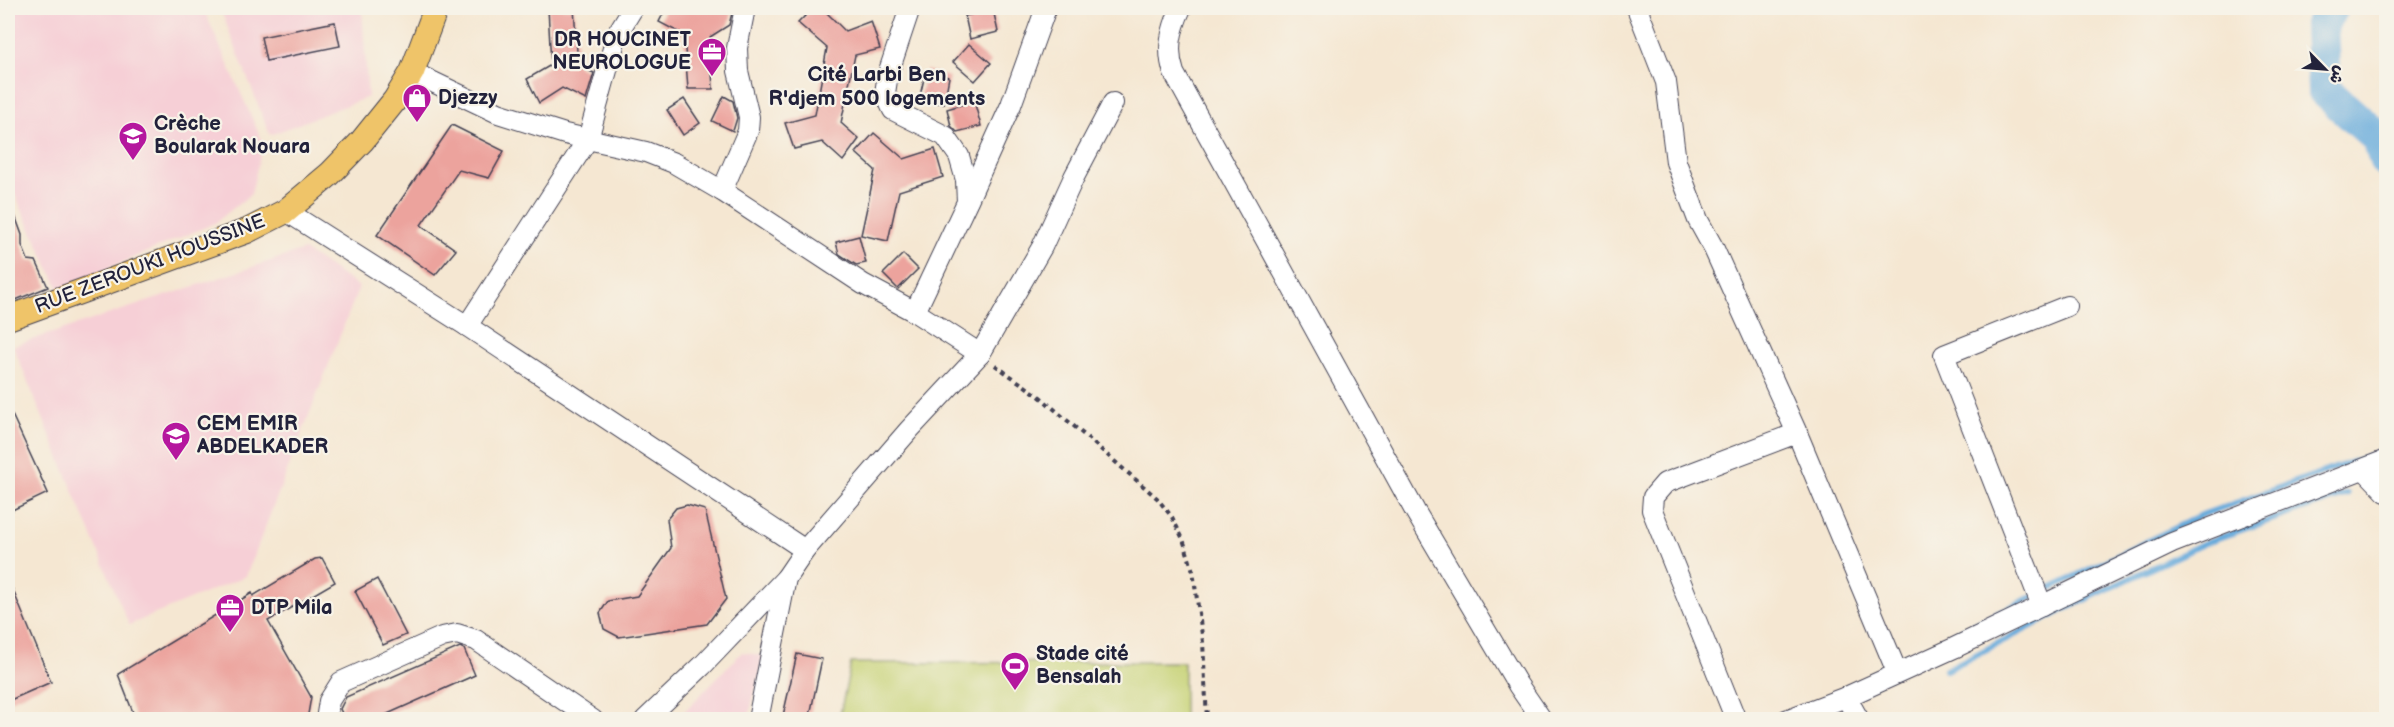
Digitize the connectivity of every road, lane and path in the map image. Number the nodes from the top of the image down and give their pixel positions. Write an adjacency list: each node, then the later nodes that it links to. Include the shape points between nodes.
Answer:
1 (436, 8): 8 (main road, RUE ZEROUKI HOUSSINE)
2 (633, 8): 10 (street, via 617,34)
3 (745, 8): 11 (street, via 737,48 748,130)
4 (909, 8): 12 (street, via 885,93 893,110 945,136 959,156)
5 (1046, 8): 12 (street, via 1011,105)
6 (1181, 8): 33 (street, via 1168,45 1174,73 1415,511)
7 (1637, 8): 19 (street, via 1666,82 1676,162 1685,187)
8 (412, 72): 10 (street, via 498,113); 13 (main road, RUE ZEROUKI HOUSSINE, via 362,141)
9 (1113, 103): 18 (street, via 1042,247)
10 (588, 139): 11 (street, via 646,152); 17 (street)
11 (722, 191): 15 (street, via 863,284)
12 (967, 202): 15 (street)
13 (286, 211): 16 (main road, RUE ZEROUKI HOUSSINE, via 247,231); 17 (street)
14 (2067, 306): 25 (street, via 1944,355)
15 (915, 312): 18 (street)
16 (8, 318)
17 (467, 327): 23 (street)
18 (980, 354): 23 (street); 32 (path, via 1039,396 1157,498 1172,517 1193,571 1203,642)
19 (1797, 433): 26 (street); 34 (street, via 1665,483 1653,497 1652,510)
20 (2386, 460): 21 (street)
21 (2365, 470): 22 (street); 25 (street, via 2172,543)
22 (2386, 492)
23 (805, 550): 24 (street)
24 (786, 578): 30 (street); 31 (street)
25 (2042, 606): 26 (street)
26 (1897, 672): 27 (street)
27 (1846, 697): 35 (street); 36 (street)
28 (326, 720): 29 (street, via 328,701 341,682 457,634 476,640)
29 (593, 720)
30 (645, 720)
31 (758, 720)
32 (1207, 720)
33 (1542, 720)
34 (1736, 720)
35 (1785, 720)
36 (1859, 720)

